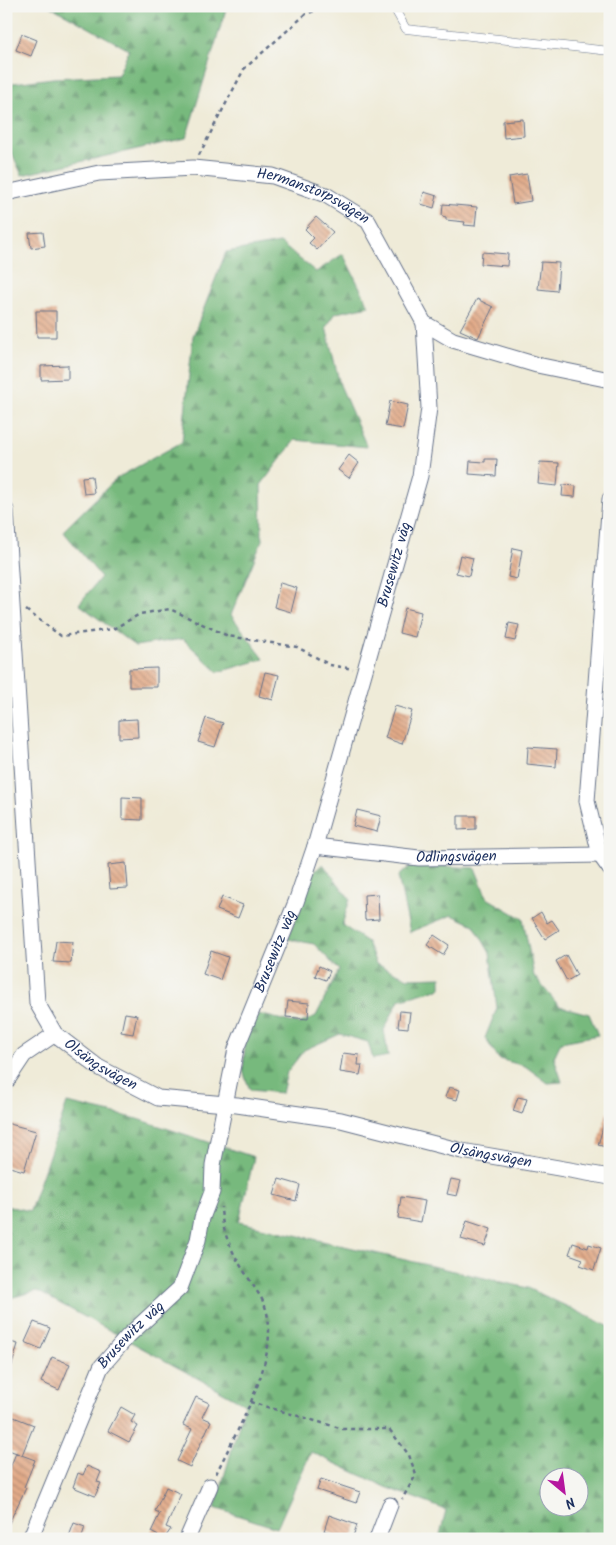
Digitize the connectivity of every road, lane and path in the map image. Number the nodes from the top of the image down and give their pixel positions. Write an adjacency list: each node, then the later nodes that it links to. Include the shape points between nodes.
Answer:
1 (328, 6): 4 (path, via 306,14 244,69)
2 (393, 6): 3 (lane, via 406,29)
3 (610, 51)
4 (192, 168): 5 (street, Hermanstorpsvägen, via 99,173); 6 (street, Hermanstorpsvägen, via 273,176 326,195 368,221)
5 (6, 193)
6 (424, 323): 7 (street, via 453,340 537,365); 11 (street, Brusewitz väg, via 429,408 420,476)
7 (610, 380)
8 (610, 499): 13 (street, via 586,801)
9 (6, 510): 10 (street, Olsängsvägen)
10 (13, 611): 11 (path, via 24,609 60,636 113,629 140,614 170,608 228,636 297,647 330,666); 15 (street, Olsängsvägen, via 37,1003)
11 (365, 670): 12 (street, Brusewitz väg)
12 (315, 846): 13 (street, Odlingsvägen, via 419,858); 17 (street, Brusewitz väg, via 296,902 236,1049)
13 (600, 855): 14 (street)
14 (610, 869)
15 (55, 1034): 16 (street, via 24,1055); 17 (street, Olsängsvägen, via 98,1066 158,1098)
16 (6, 1082)
17 (225, 1104): 18 (street, Olsängsvägen, via 341,1120 462,1151); 23 (street, Brusewitz väg, via 212,1165 212,1192 180,1288 128,1336 101,1367)
18 (610, 1177)
19 (221, 1200): 20 (path, via 222,1225 237,1264 262,1298 271,1334 262,1377)
20 (250, 1402): 21 (path); 22 (path, via 343,1429 389,1428 409,1455 416,1475 402,1499)
21 (210, 1486): 24 (street)
22 (390, 1505): 25 (street)
23 (30, 1539)
24 (186, 1539)
25 (377, 1539)

